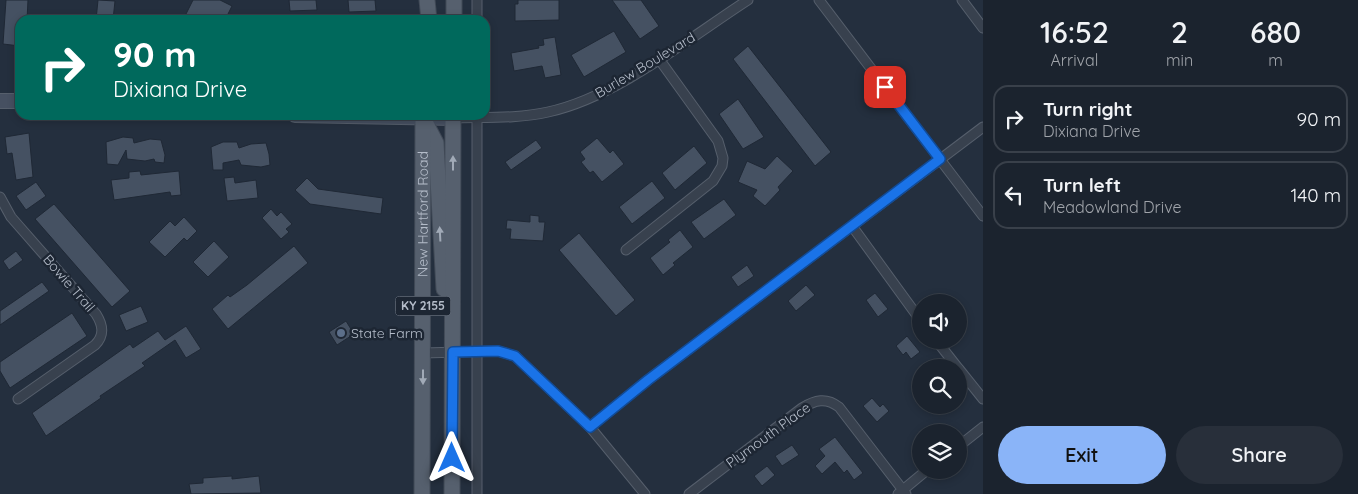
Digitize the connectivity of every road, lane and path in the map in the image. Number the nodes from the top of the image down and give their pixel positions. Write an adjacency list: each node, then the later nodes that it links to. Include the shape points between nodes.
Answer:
1 (426, 0): 7 (main road); 8 (main road)
2 (454, 0): 9 (main road)
3 (477, 0): 10 (street)
4 (748, 0): 12 (street, Burlew Boulevard)
5 (819, 0): 21 (street)
6 (962, 0): 11 (street)
7 (424, 15)
8 (428, 15)
9 (454, 15)
10 (477, 15)
11 (983, 28)
12 (659, 58): 15 (street, Burlew Boulevard, via 606,92 566,108 531,115); 25 (street, via 718,141 722,149 722,166 707,187)
13 (0, 100): 14 (street)
14 (15, 101)
15 (490, 116)
16 (423, 120): 30 (main road, New Hartford Road / KY 2155)
17 (424, 120): 29 (main road, one-way to 17, via 446,319 436,143)
18 (452, 120): 29 (main road, KY 2155, one-way to 18)
19 (477, 120): 28 (street)
20 (983, 127): 21 (street)
21 (940, 159): 23 (street); 24 (street)
22 (0, 198): 33 (street, Bowie Trail, via 12,217 96,314 102,328 102,335 95,345)
23 (983, 216)
24 (852, 226): 26 (street); 35 (street)
25 (626, 250)
26 (912, 309)
27 (943, 349): 31 (street)
28 (477, 351): 29 (street); 35 (street, via 498,351 515,356); 42 (street)
29 (453, 352): 30 (street); 41 (main road, KY 2155)
30 (423, 353): 40 (main road, New Hartford Road / KY 2155, one-way to 40)
31 (951, 359)
32 (967, 379): 34 (street)
33 (18, 399)
34 (983, 399)
35 (590, 427): 43 (street)
36 (983, 427): 37 (street)
37 (967, 440)
38 (917, 479): 39 (street)
39 (902, 493): 44 (street, Plymouth Place, via 839,407 819,400 802,408)
40 (422, 494)
41 (452, 494)
42 (477, 494)
43 (645, 494)
44 (689, 494)

